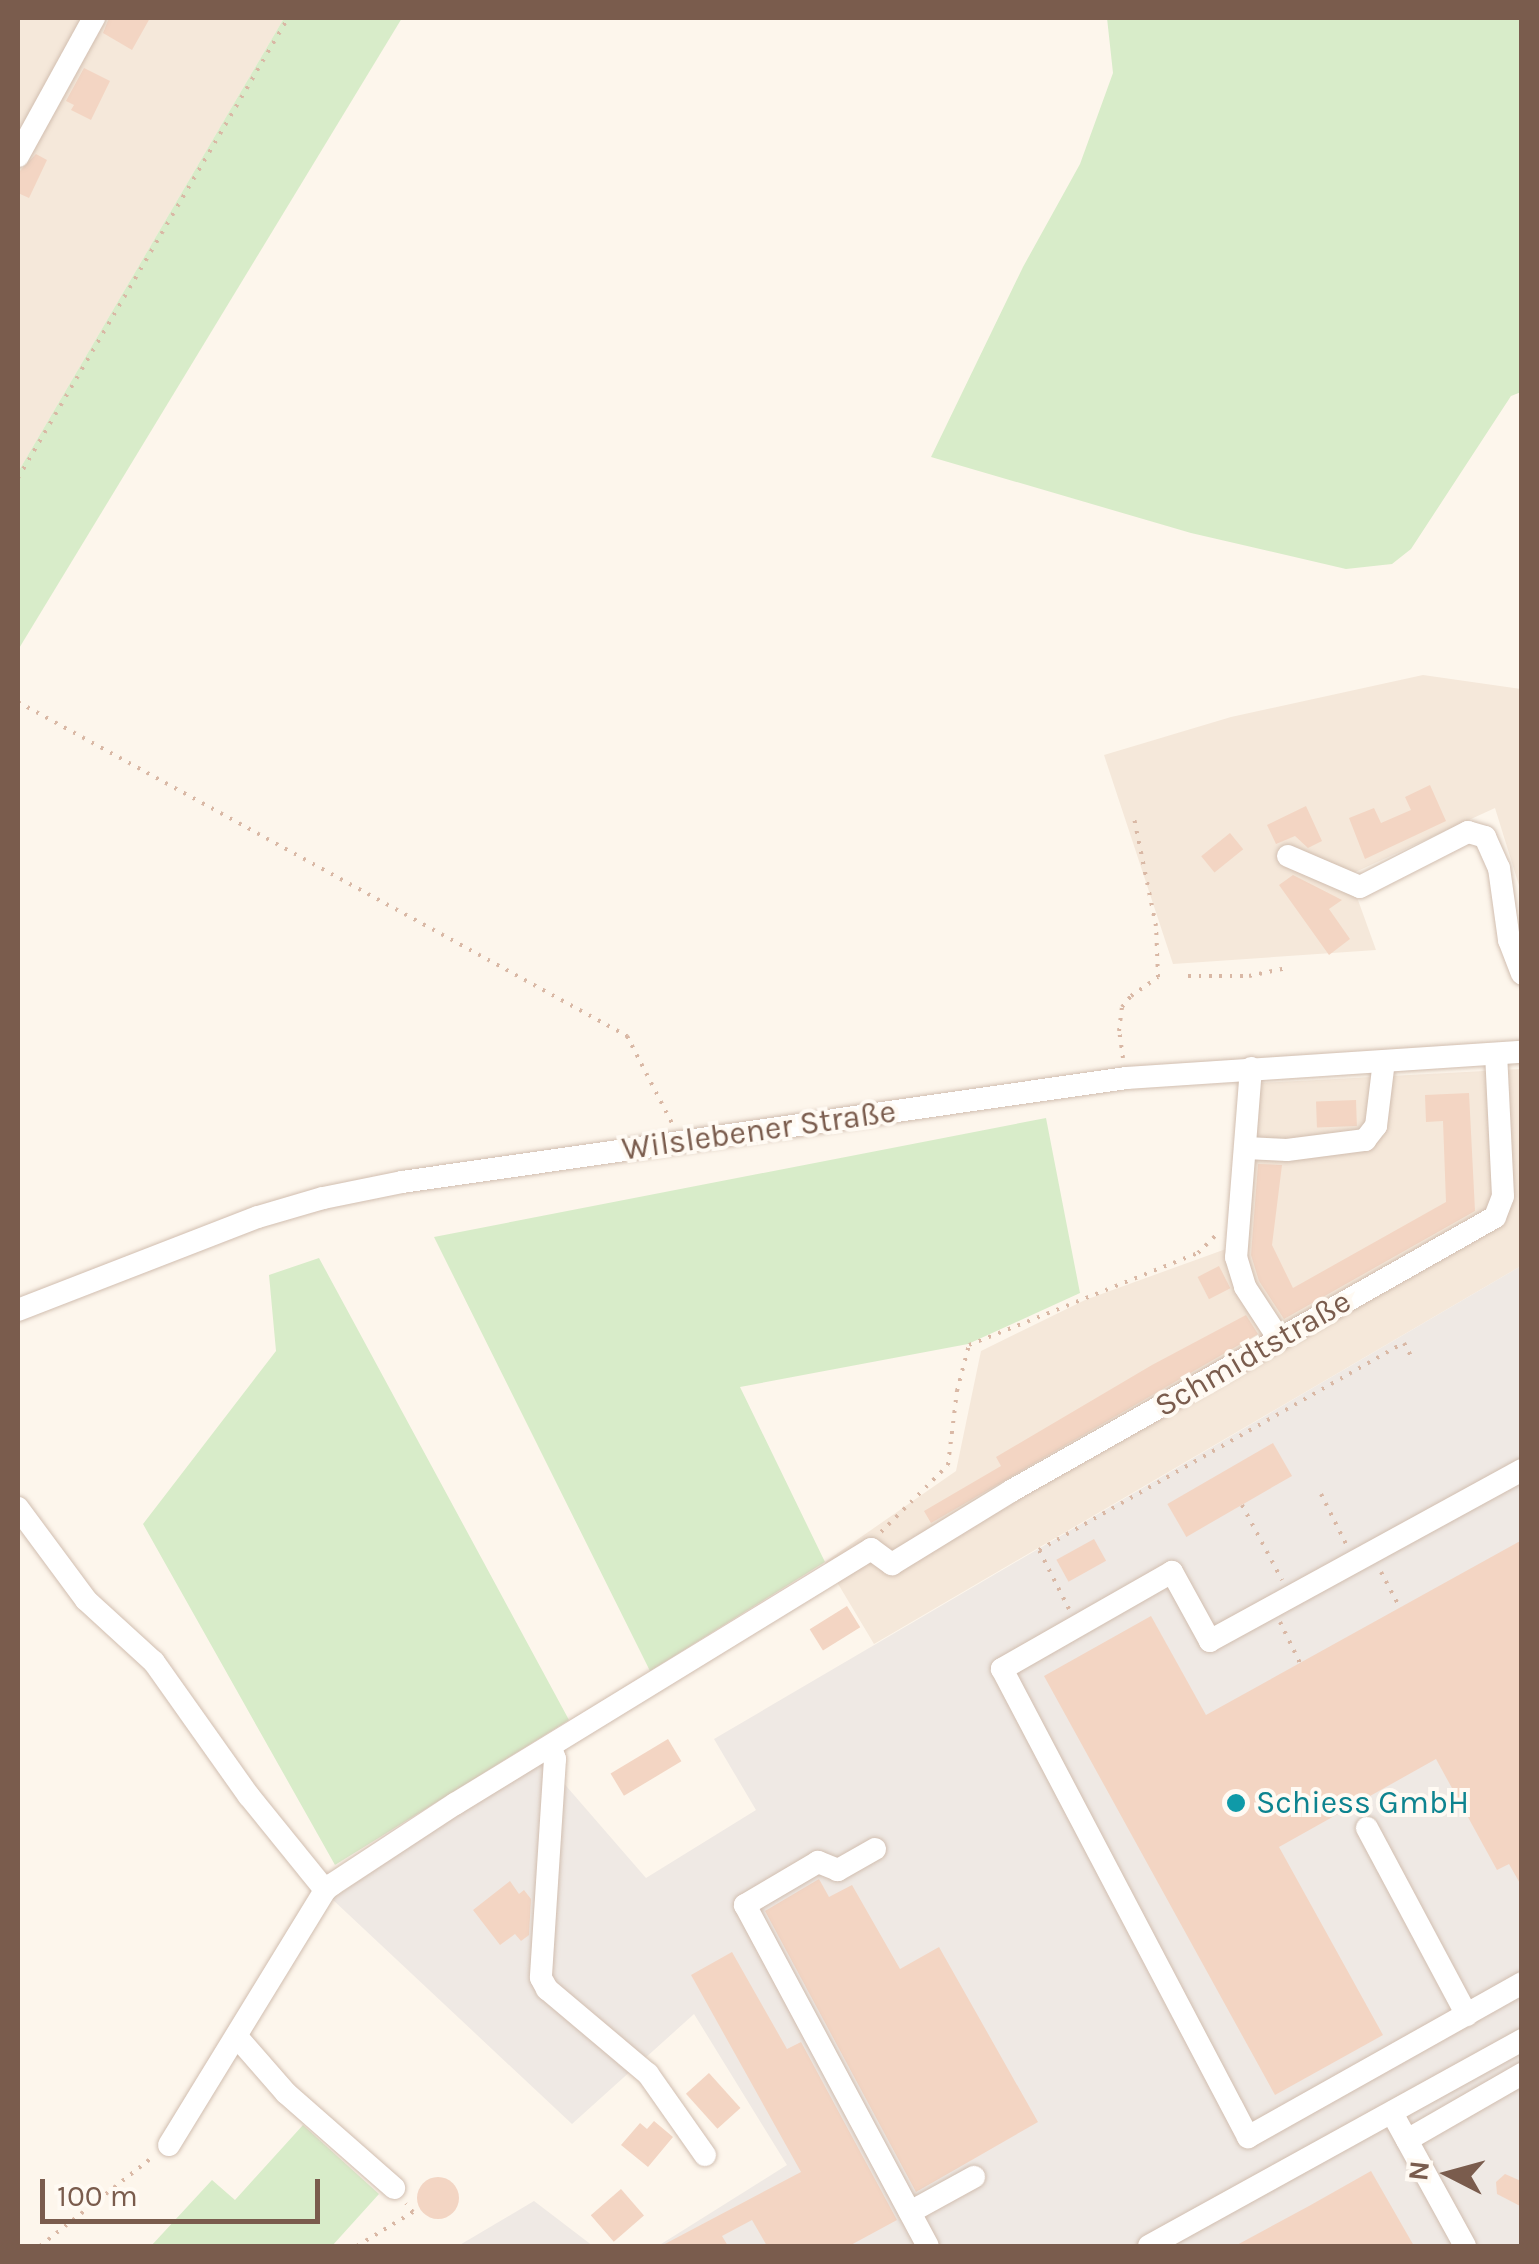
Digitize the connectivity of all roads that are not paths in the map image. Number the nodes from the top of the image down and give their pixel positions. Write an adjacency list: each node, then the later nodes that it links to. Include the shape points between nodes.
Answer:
1 (94, 18): 2 (street)
2 (18, 156)
3 (1288, 856): 4 (street, via 1360,887 1468,832 1485,837 1499,868 1509,940)
4 (1522, 974)
5 (1522, 1052): 6 (street, Wilslebener Straße)
6 (1496, 1054): 7 (street, Wilslebener Straße); 11 (street, Schmidtstraße, via 1502,1208)
7 (1384, 1060): 8 (street, Wilslebener Straße); 9 (street, via 1376,1126 1365,1140)
8 (1242, 1068): 9 (street); 10 (street, Wilslebener Straße, via 1126,1078 323,1198)
9 (1246, 1148): 11 (street, via 1236,1257 1245,1287)
10 (18, 1310)
11 (1279, 1339): 14 (street, Schmidtstraße, via 892,1564 871,1549)
12 (1522, 1470): 19 (street, via 1210,1641 1172,1572 1002,1670 1248,2136)
13 (18, 1508): 17 (street, via 86,1600 154,1662)
14 (552, 1748): 17 (street); 26 (street, via 541,1978 648,2074)
15 (1367, 1828): 19 (street)
16 (875, 1849): 29 (street, via 838,1870 818,1862 745,1905)
17 (325, 1890): 20 (street)
18 (1522, 1983): 19 (street)
19 (1467, 2014)
20 (238, 2038): 25 (street); 28 (street, via 286,2093)
21 (1522, 2040): 23 (street)
22 (1522, 2074): 24 (street)
23 (1392, 2112): 24 (street); 31 (street)
24 (1406, 2140): 32 (street)
25 (168, 2145)
26 (705, 2155)
27 (974, 2177): 29 (street)
28 (394, 2188)
29 (910, 2212): 30 (street)
30 (928, 2246)
31 (1149, 2246)
32 (1465, 2246)

